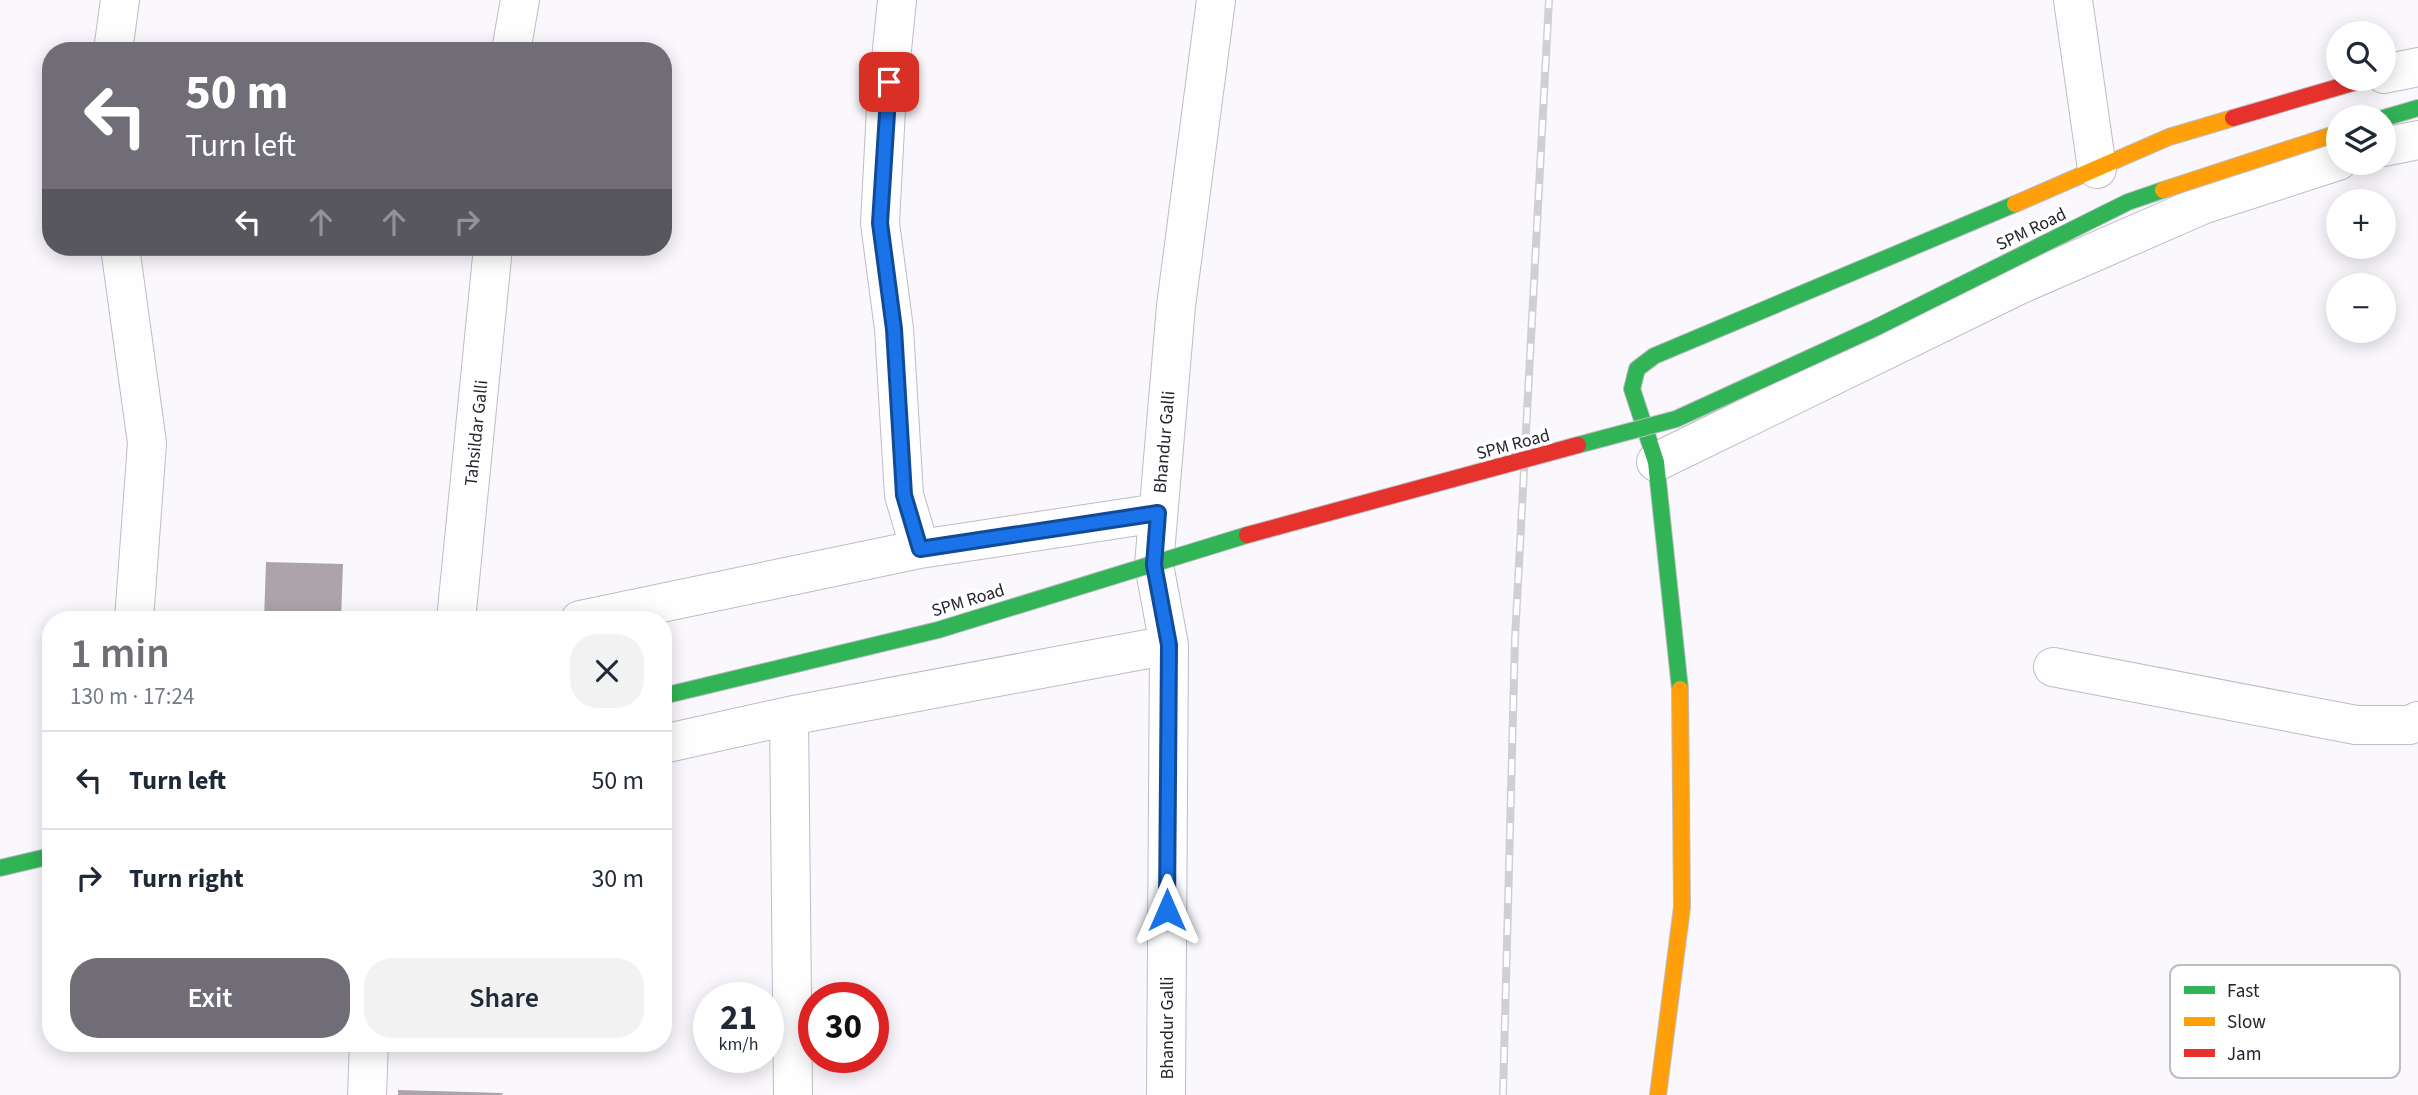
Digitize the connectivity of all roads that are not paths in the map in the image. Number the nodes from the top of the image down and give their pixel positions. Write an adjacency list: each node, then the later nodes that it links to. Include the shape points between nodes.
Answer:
1 (120, 0): 6 (street)
2 (520, 0): 7 (street)
3 (897, 0): 22 (street, via 880,223 894,329 904,495)
4 (1216, 0): 21 (street, Bhandur Galli, via 1176,306)
5 (2073, 0): 17 (street)
6 (114, 42)
7 (513, 42)
8 (2418, 67): 9 (street)
9 (2396, 72)
10 (2326, 91): 17 (main road, via 2169,137)
11 (2418, 107): 12 (main road)
12 (2396, 114)
13 (2326, 137): 28 (main road, SPM Road, bridge, via 2128,202 1875,328 1676,419 1276,526 939,630)
14 (2418, 140): 15 (street)
15 (2396, 145)
16 (2326, 165): 20 (street, via 2202,205 2019,285)
17 (2097, 169): 20 (main road, via 1654,356 1637,369 1632,389)
18 (121, 256): 23 (street, via 147,443)
19 (492, 256): 24 (street, Tahsildar Galli)
20 (1656, 462): 38 (main road, via 1681,703 1682,880)
21 (1158, 513): 22 (street); 26 (street, Bhandur Galli, via 1154,565)
22 (920, 549): 25 (street)
23 (135, 611)
24 (457, 611)
25 (623, 611)
26 (1169, 645): 29 (street); 37 (street, Bhandur Galli)
27 (2053, 667): 30 (street, via 2356,725)
28 (672, 694)
29 (789, 716): 31 (street); 36 (street)
30 (2418, 721)
31 (672, 742)
32 (42, 858): 33 (main road)
33 (0, 868)
34 (369, 1052): 35 (street)
35 (367, 1095)
36 (793, 1095)
37 (1166, 1095)
38 (1658, 1095)

